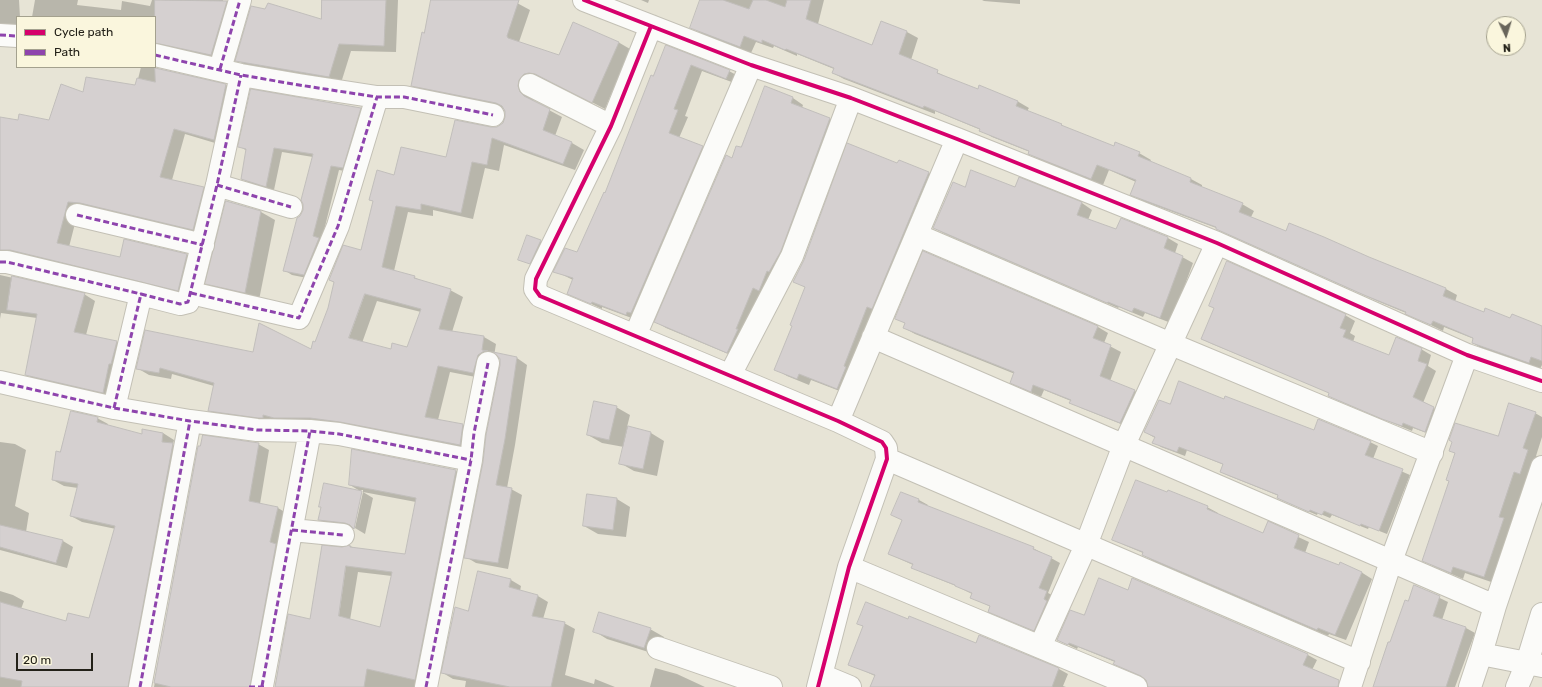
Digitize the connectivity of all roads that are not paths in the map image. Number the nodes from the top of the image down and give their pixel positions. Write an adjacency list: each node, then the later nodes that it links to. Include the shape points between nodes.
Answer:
1 (240, 0): 8 (street)
2 (584, 0): 3 (street)
3 (651, 26): 7 (street); 14 (street)
4 (0, 35): 5 (street)
5 (16, 36)
6 (156, 55): 8 (street)
7 (751, 66): 12 (street); 25 (street)
8 (220, 69): 9 (street)
9 (242, 75): 11 (street); 16 (street)
10 (530, 85): 14 (street)
11 (377, 97): 13 (street, via 404,97); 23 (street, via 338,226 299,318)
12 (851, 98): 15 (street); 30 (street, via 792,256)
13 (493, 115)
14 (611, 126): 25 (street, via 536,280 535,289 540,296)
15 (957, 139): 19 (street); 20 (street)
16 (217, 185): 17 (street); 21 (street)
17 (291, 207)
18 (77, 215): 21 (street)
19 (917, 234): 26 (street); 27 (street)
20 (1216, 243): 27 (street); 28 (street)
21 (203, 245): 23 (street)
22 (0, 262): 24 (street)
23 (191, 293): 24 (street, via 188,302 180,304)
24 (141, 294): 33 (street)
25 (634, 336): 30 (street)
26 (873, 337): 35 (street); 37 (street)
27 (1171, 344): 37 (street); 38 (street)
28 (1466, 356): 31 (street); 38 (street)
29 (488, 363): 40 (street)
30 (730, 375): 35 (street)
31 (1542, 381)
32 (0, 382): 33 (street)
33 (114, 408): 34 (street)
34 (190, 421): 36 (street, via 257,430); 55 (street)
35 (838, 421): 39 (street, via 882,442)
36 (310, 431): 40 (street, via 339,434); 42 (street)
37 (1124, 445): 44 (street); 45 (street)
38 (1432, 453): 45 (street)
39 (888, 459): 44 (street); 46 (street)
40 (471, 460): 57 (street)
41 (1542, 467): 47 (street)
42 (292, 530): 43 (street); 56 (street)
43 (343, 536)
44 (1086, 545): 49 (street); 52 (street)
45 (1390, 561): 47 (street); 52 (street)
46 (848, 567): 49 (street); 54 (street)
47 (1495, 606): 51 (street)
48 (1542, 614): 53 (street)
49 (1040, 646): 60 (street)
50 (658, 648): 58 (street)
51 (1481, 654): 53 (street); 62 (street)
52 (1359, 662): 61 (street)
53 (1534, 664): 63 (street)
54 (819, 681): 59 (street)
55 (140, 687)
56 (258, 687)
57 (426, 687)
58 (771, 687)
59 (850, 687)
60 (1136, 687)
61 (1350, 687)
62 (1470, 687)
63 (1517, 687)

